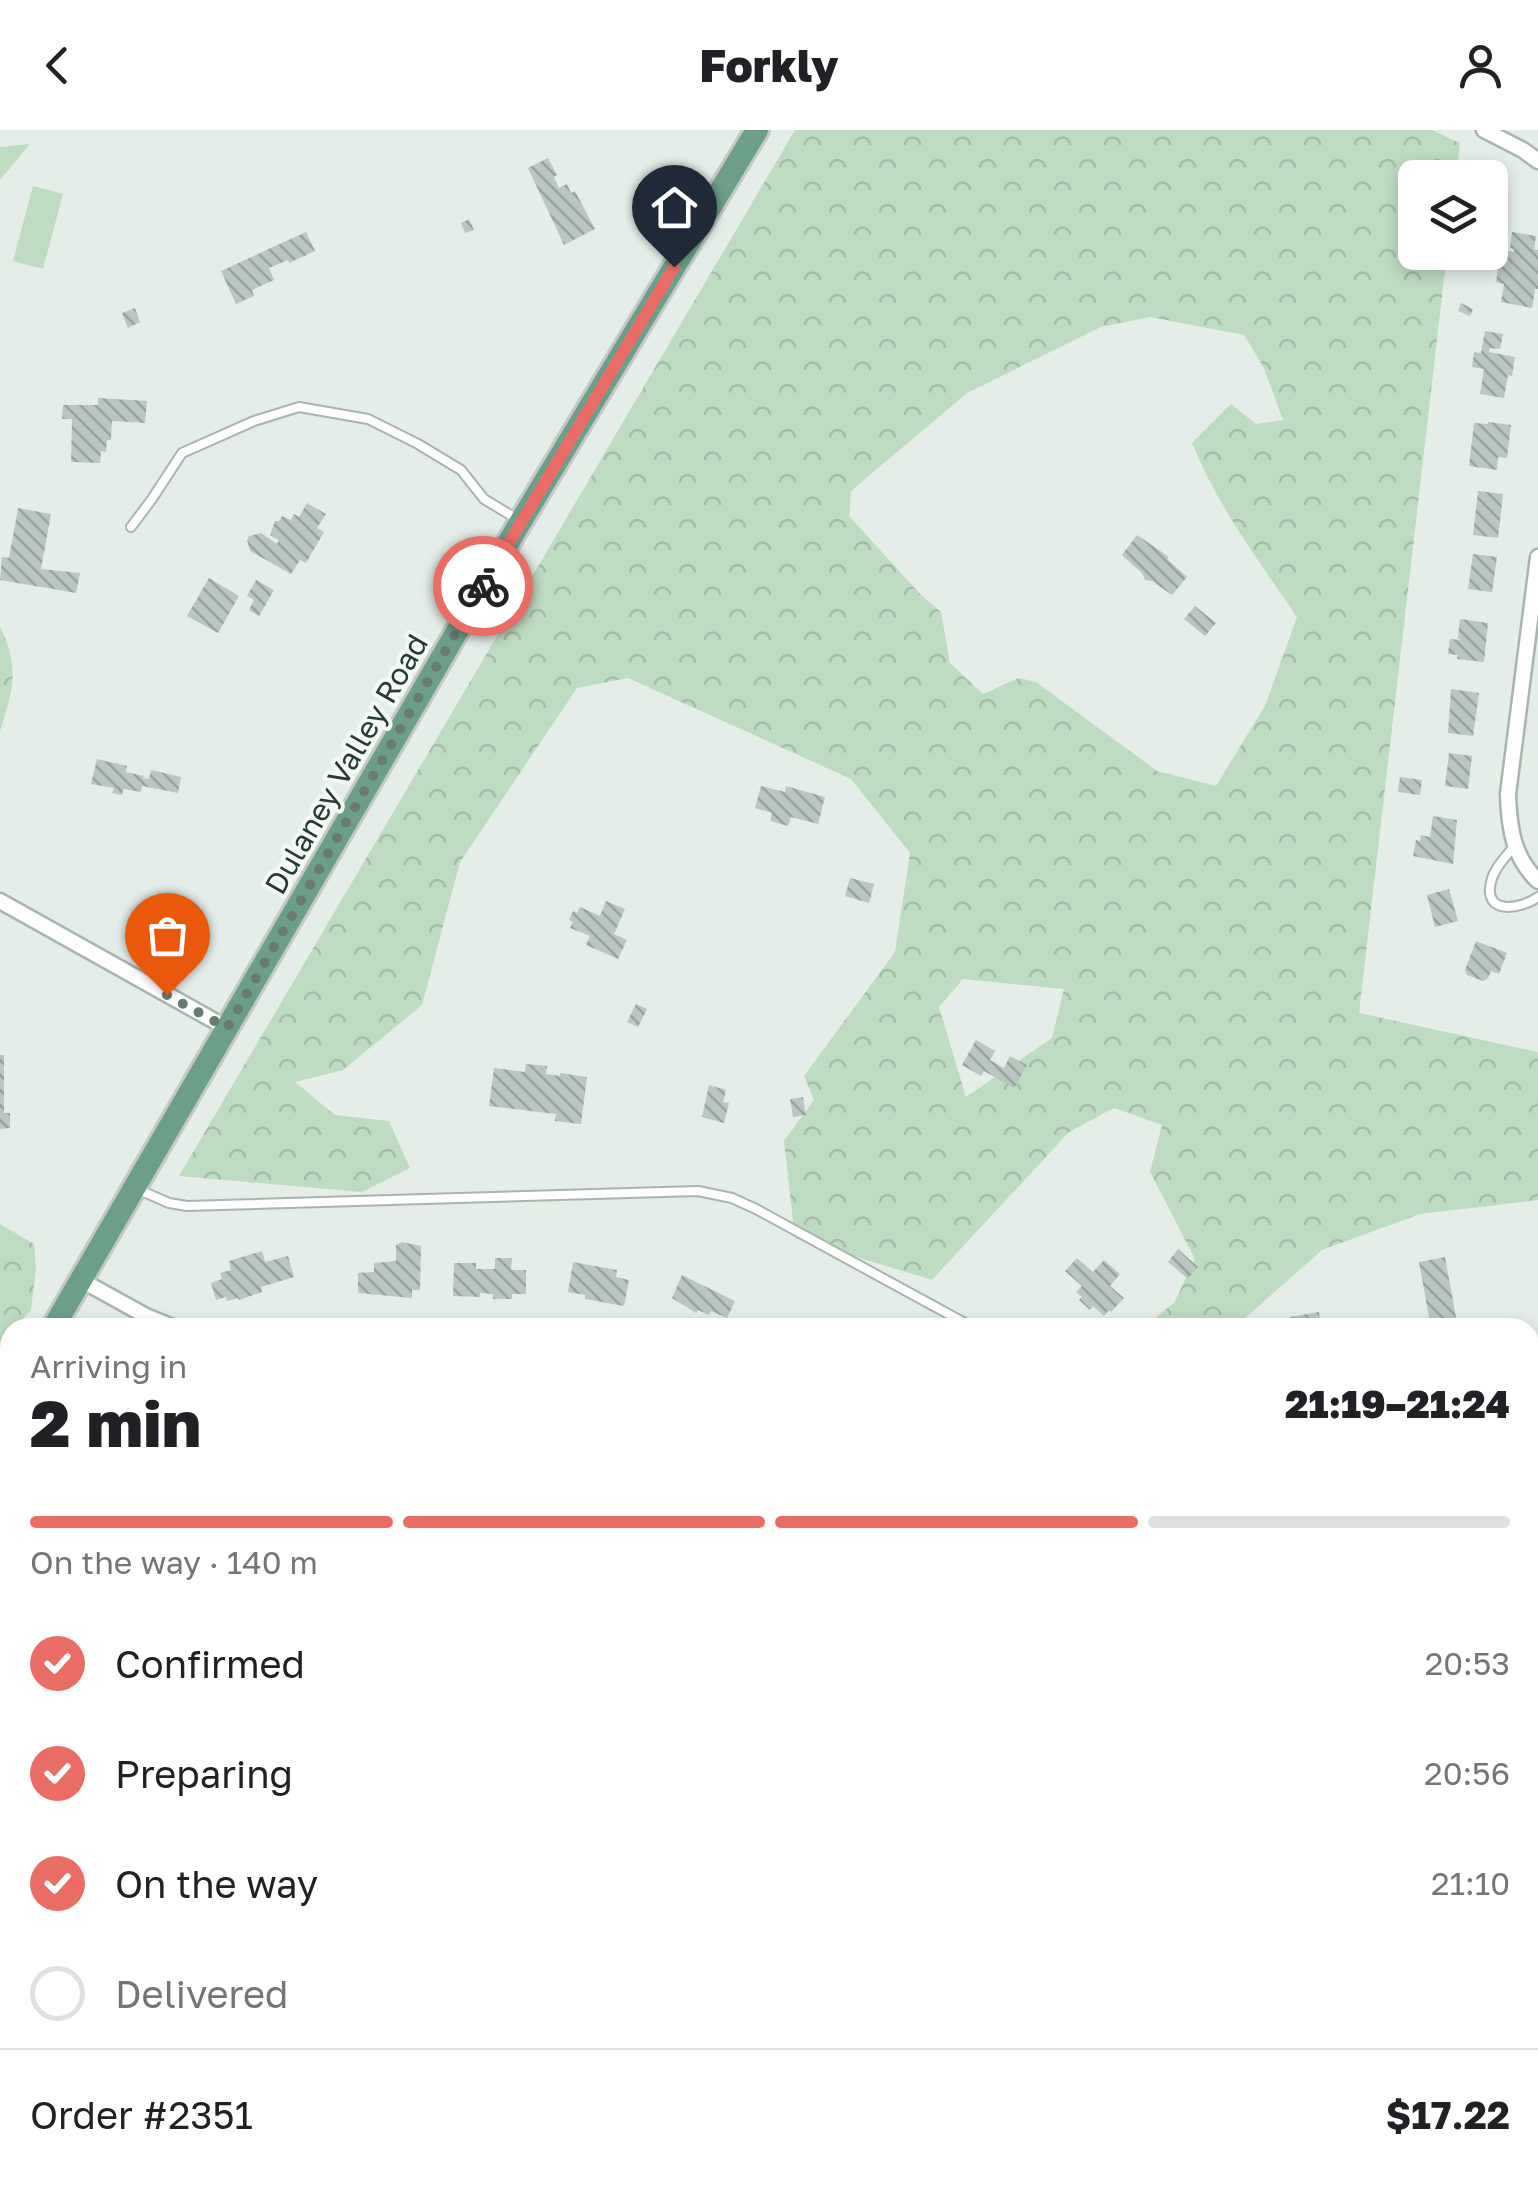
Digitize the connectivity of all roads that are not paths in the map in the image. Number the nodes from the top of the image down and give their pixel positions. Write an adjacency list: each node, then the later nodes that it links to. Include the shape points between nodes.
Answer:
1 (757, 130): 4 (main road, Dulaney Valley Road)
2 (1484, 130): 3 (street)
3 (1538, 162)
4 (521, 522): 5 (lane, via 484,499 461,470 418,444 368,419 298,407 182,453); 11 (main road, Dulaney Valley Road)
5 (131, 527)
6 (1538, 558): 7 (street, via 1508,794)
7 (1514, 846): 8 (street); 9 (lane, via 1495,872 1493,900 1518,908)
8 (1538, 881)
9 (1538, 897)
10 (0, 901): 11 (street)
11 (227, 1028): 12 (main road, Dulaney Valley Road)
12 (133, 1187): 13 (main road, Dulaney Valley Road); 16 (lane, via 187,1206 698,1190 756,1208)
13 (81, 1280): 14 (main road, Dulaney Valley Road); 15 (street)
14 (59, 1318)
15 (151, 1318)
16 (956, 1318)

